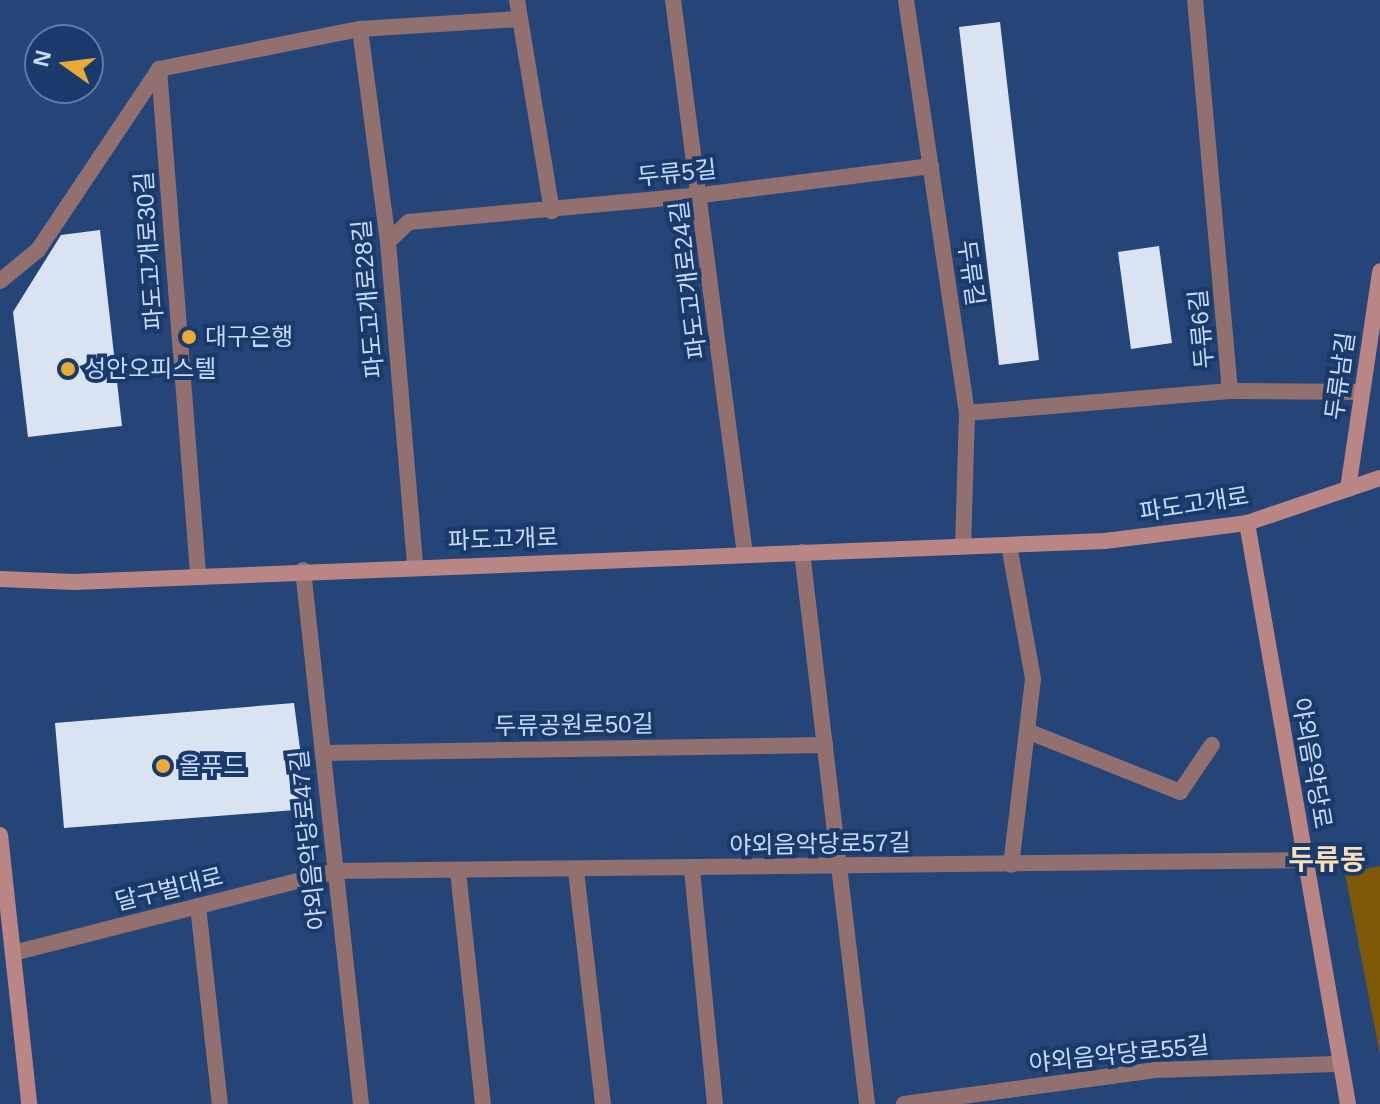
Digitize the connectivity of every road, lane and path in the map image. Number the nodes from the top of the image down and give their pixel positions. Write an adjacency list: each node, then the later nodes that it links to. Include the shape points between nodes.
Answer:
1 (517, 0): 5 (street)
2 (673, 0): 9 (street, 파도고개로24길)
3 (1195, 0): 14 (street, 두류6길)
4 (903, 2): 8 (street, 두류길)
5 (519, 19): 6 (street); 10 (street)
6 (360, 29): 7 (street); 11 (street, 파도고개로28길)
7 (159, 69): 13 (street, via 38,250); 26 (street, 파도고개로30길)
8 (931, 166): 9 (street, 두류5길); 16 (street, 두류길)
9 (702, 195): 10 (street, 두류5길); 23 (street, 파도고개로24길)
10 (552, 211): 11 (street, 두류5길, via 409,222)
11 (388, 242): 24 (street, 파도고개로28길)
12 (1380, 271): 15 (street, 두류남길)
13 (0, 281)
14 (1230, 391): 15 (street); 16 (street, 두류6길)
15 (1362, 392): 18 (street, 두류남길)
16 (967, 413): 21 (street, 두류길)
17 (1380, 478): 18 (street, 파도고개로)
18 (1348, 489): 19 (street, 파도고개로)
19 (1247, 523): 20 (street, 파도고개로, via 1105,541); 33 (street, 야외음악당로)
20 (1009, 545): 21 (street, 파도고개로); 28 (street, via 1033,679)
21 (963, 546): 22 (street, 파도고개로)
22 (802, 552): 23 (street, 파도고개로); 29 (street)
23 (745, 554): 24 (street, 파도고개로)
24 (415, 566): 25 (street, 파도고개로)
25 (303, 570): 26 (street, 파도고개로); 31 (street, 야외음악당로47길)
26 (198, 574): 27 (street, 파도고개로, via 74,582)
27 (0, 579)
28 (1027, 731): 30 (street, via 1180,792); 34 (street)
29 (825, 745): 31 (street, 두류공원로50길); 35 (street)
30 (1212, 745)
31 (323, 753): 37 (street, 야외음악당로47길)
32 (0, 835): 41 (street)
33 (1305, 860): 34 (street, 야외음악당로57길); 42 (street, 야외음악당로)
34 (1011, 865): 35 (street, 야외음악당로57길)
35 (839, 867): 36 (street, 야외음악당로57길); 49 (street)
36 (692, 870): 39 (street, 야외음악당로57길); 48 (street)
37 (336, 871): 38 (street, 야외음악당로57길); 40 (street, 달구벌대로); 45 (street, 야외음악당로47길)
38 (458, 871): 39 (street, 야외음악당로57길); 46 (street)
39 (576, 871): 47 (street)
40 (198, 906): 41 (street, 달구벌대로); 44 (street)
41 (13, 953): 43 (street)
42 (1341, 1064): 50 (street, 야외음악당로55길, via 1156,1070); 51 (street, 야외음악당로)
43 (29, 1104)
44 (220, 1104)
45 (361, 1104)
46 (483, 1104)
47 (603, 1104)
48 (715, 1104)
49 (867, 1104)
50 (904, 1104)
51 (1348, 1104)

